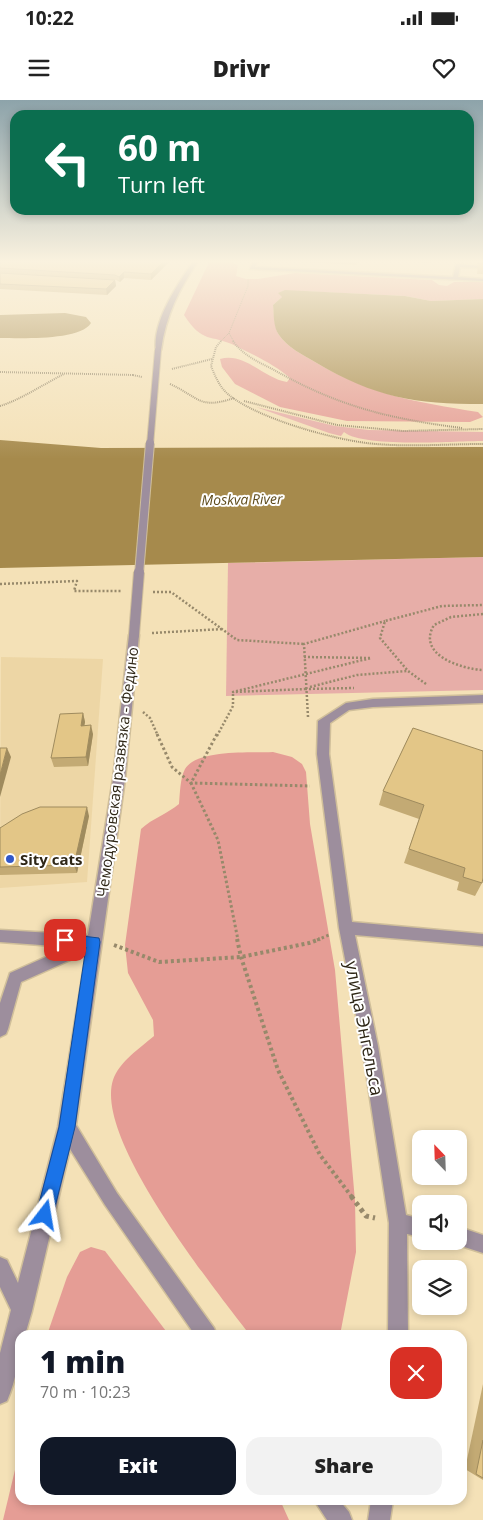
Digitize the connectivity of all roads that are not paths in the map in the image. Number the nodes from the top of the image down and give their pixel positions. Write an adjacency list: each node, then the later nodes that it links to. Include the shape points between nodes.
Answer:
1 (163, 326): 6 (street, Чемодуровская развязка - Федино, bridge, via 119,779)
2 (483, 699): 3 (street, улица Энгельса, via 373,703 346,707 324,721 323,754)
3 (346, 928): 5 (street); 9 (street, улица Энгельса, via 370,1046)
4 (0, 936): 6 (street)
5 (483, 940)
6 (94, 942): 7 (street, via 14,978); 8 (street, Чемодуровская развязка - Федино)
7 (0, 1029)
8 (67, 1127): 14 (street, Чемодуровская развязка - Федино); 16 (street, via 111,1199)
9 (398, 1224): 10 (street); 17 (street, улица Энгельса)
10 (412, 1226)
11 (467, 1239): 12 (street)
12 (483, 1244)
13 (0, 1267): 14 (street)
14 (22, 1312): 15 (street, Чемодуровская развязка - Федино)
15 (17, 1330)
16 (203, 1330)
17 (398, 1330)
18 (15, 1338): 19 (street, Чемодуровская развязка - Федино)
19 (0, 1394)
20 (329, 1505): 22 (street)
21 (381, 1505): 23 (street)
22 (341, 1520)
23 (379, 1520)

